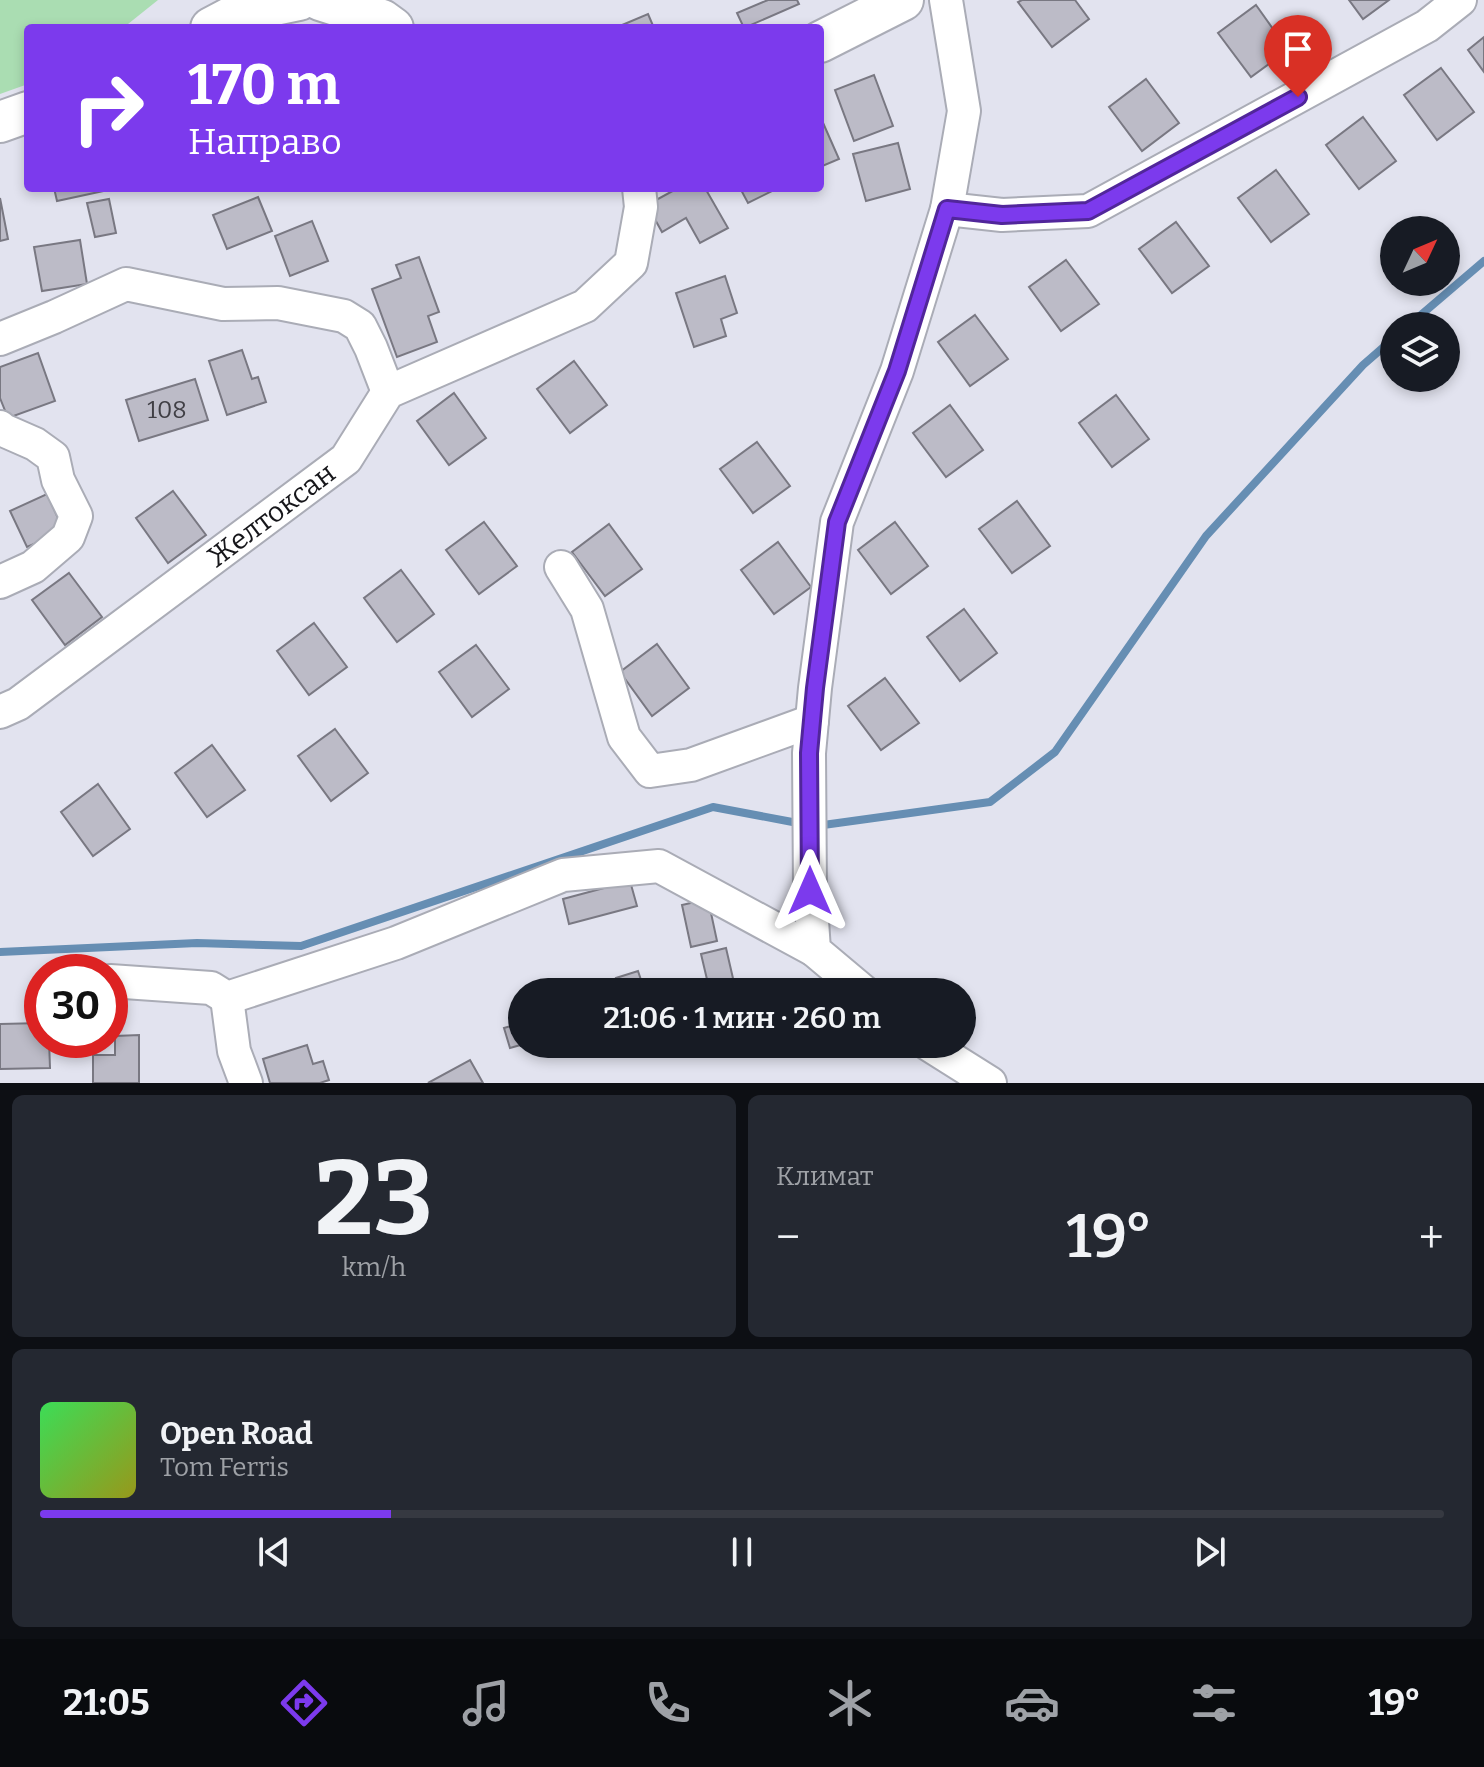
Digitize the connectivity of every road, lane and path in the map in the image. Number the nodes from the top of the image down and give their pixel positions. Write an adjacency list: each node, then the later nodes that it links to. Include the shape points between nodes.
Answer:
1 (299, 0): 6 (main road, via 241,12)
2 (320, 0): 7 (main road)
3 (903, 0): 8 (main road)
4 (946, 0): 12 (street, via 964,111)
5 (1460, 0): 12 (street, via 1427,26 1088,211 1002,215)
6 (218, 24)
7 (388, 24)
8 (824, 40)
9 (24, 113): 10 (main road)
10 (0, 122)
11 (639, 192): 14 (street, via 631,263 585,306)
12 (947, 209): 19 (street, via 897,371 837,522)
13 (0, 339): 14 (street, via 126,284 223,304 278,303 344,316 360,326)
14 (388, 392): 18 (street, Желтоксан, via 346,459 18,704)
15 (0, 427): 17 (street, via 53,457 76,516 68,537 33,567)
16 (561, 567): 19 (street, via 587,609 624,737 650,771 691,765)
17 (0, 582)
18 (0, 712)
19 (812, 721): 20 (street)
20 (814, 950): 21 (street); 23 (street, via 659,866 563,875 396,943)
21 (847, 978)
22 (128, 982): 23 (street, via 211,988)
23 (227, 998): 25 (street, via 234,1051)
24 (950, 1058): 26 (street)
25 (246, 1083)
26 (990, 1083)

